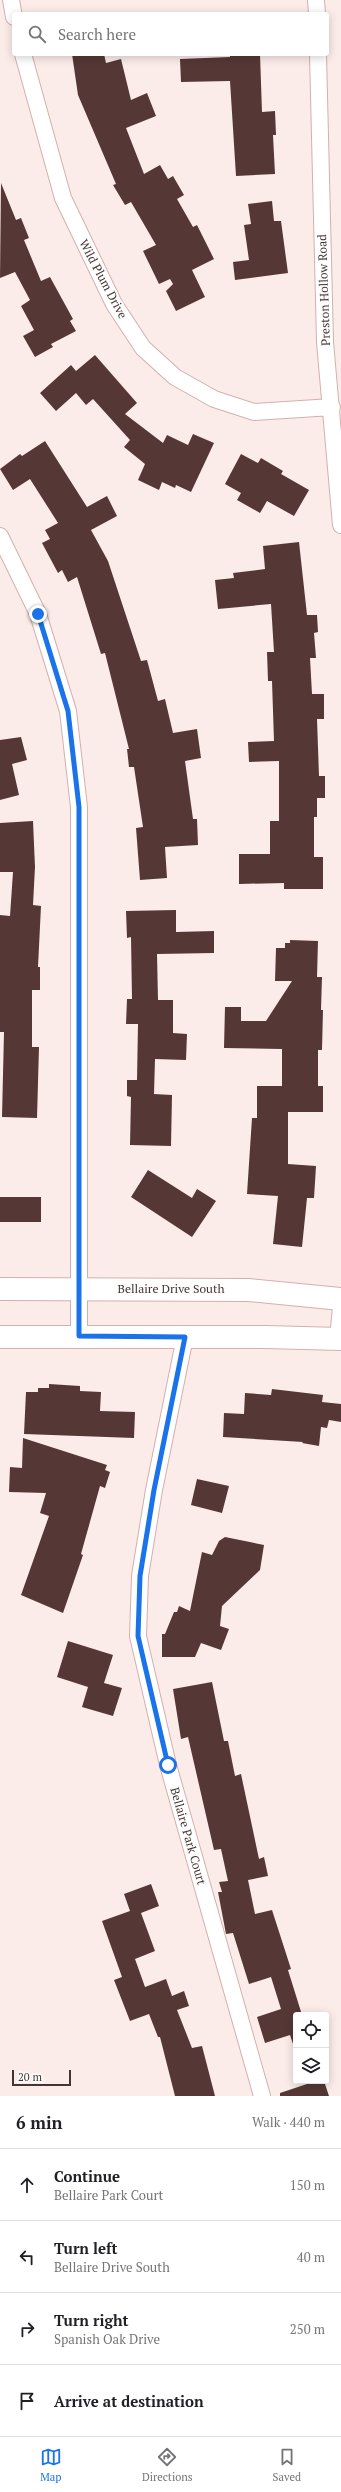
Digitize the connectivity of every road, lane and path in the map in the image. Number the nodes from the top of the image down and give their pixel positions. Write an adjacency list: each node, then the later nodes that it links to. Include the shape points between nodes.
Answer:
1 (11, 0): 3 (street)
2 (316, 0): 4 (street)
3 (13, 12)
4 (316, 12)
5 (24, 56): 7 (street, Wild Plum Drive, via 63,198 114,304 143,348 174,377 214,399 254,412)
6 (318, 56): 7 (street, Preston Hollow Road, via 325,342)
7 (332, 406): 8 (street, Preston Hollow Road)
8 (341, 525)
9 (0, 536): 10 (street, via 38,614 68,711 79,807)
10 (80, 1288): 11 (main road, Bellaire Drive South); 12 (main road, Bellaire Drive South, via 250,1290); 14 (street)
11 (0, 1289)
12 (341, 1299)
13 (341, 1307): 17 (street)
14 (79, 1336): 15 (main road); 16 (main road)
15 (0, 1337)
16 (185, 1337): 17 (main road); 18 (street, Bellaire Park Court, via 154,1490 140,1576 138,1636 168,1765)
17 (339, 1339)
18 (262, 2096)

